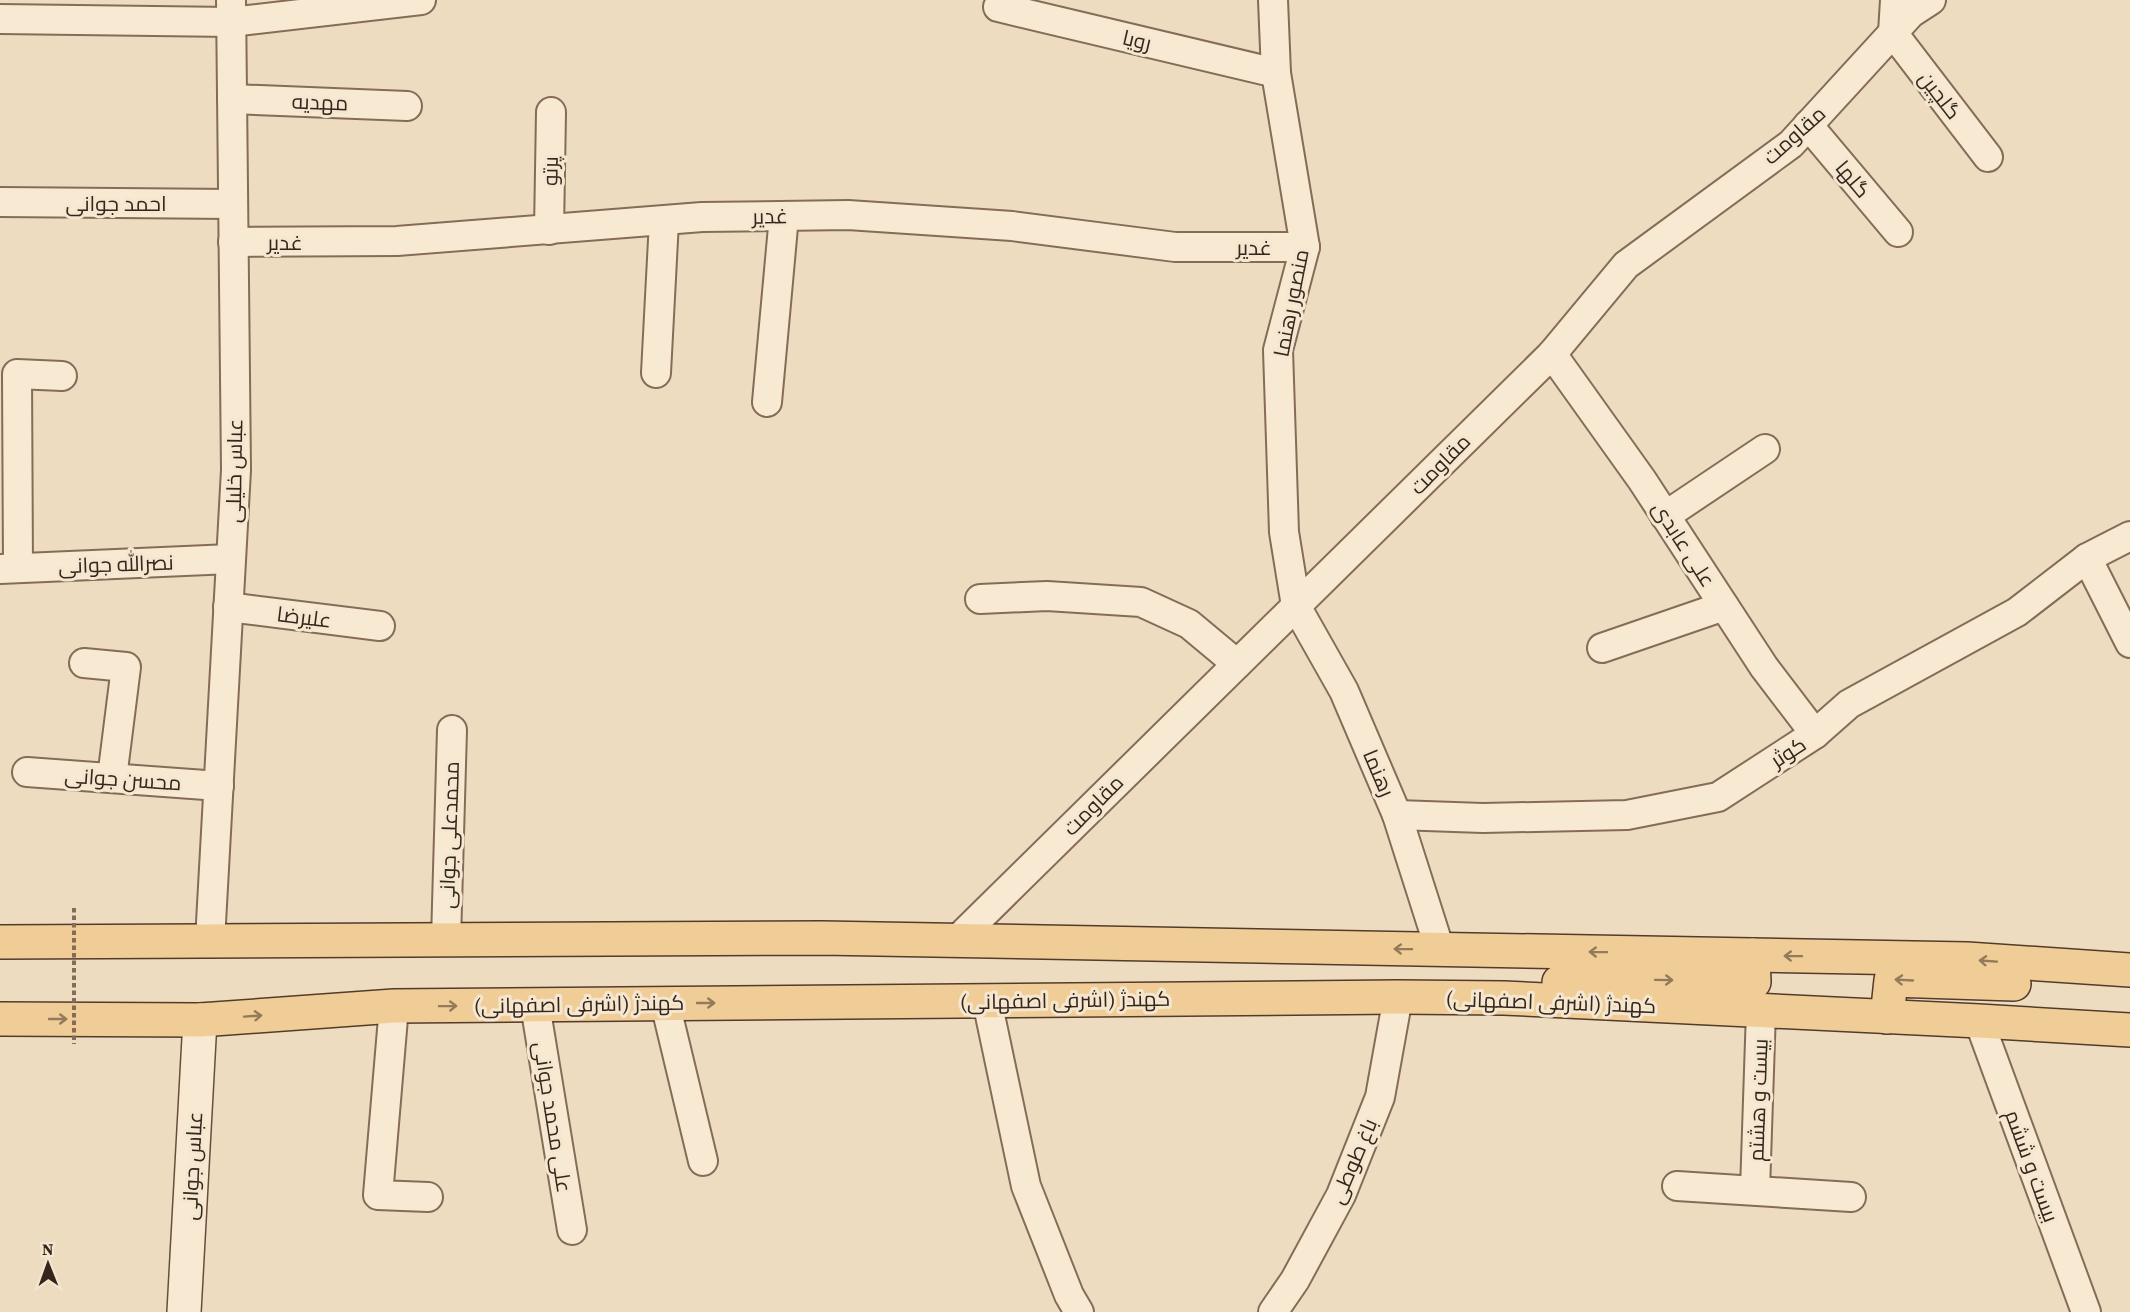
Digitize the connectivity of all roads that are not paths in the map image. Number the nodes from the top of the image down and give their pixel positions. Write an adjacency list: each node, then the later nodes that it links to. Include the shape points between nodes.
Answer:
1 (421, 0): 6 (street)
2 (1273, 0): 9 (street, منصور رهنما)
3 (1895, 0): 8 (street)
4 (1931, 0): 8 (street, مقاومت, via 1911,13)
5 (998, 7): 9 (street, رویا)
6 (231, 11): 7 (street); 10 (street, عباس خلیلی)
7 (0, 18)
8 (1893, 33): 13 (street, مقاومت); 14 (street, گلچین)
9 (1276, 73): 22 (street, منصور رهنما)
10 (232, 99): 11 (street, مهدیه); 16 (street, عباس خلیلی)
11 (407, 106)
12 (551, 112): 19 (street, پرتو)
13 (1808, 125): 20 (street, گلها); 23 (street, مقاومت, via 1791,144 1626,265)
14 (1988, 157)
15 (0, 202): 16 (street, احمد جوانی)
16 (233, 204): 21 (street, عباس خلیلی)
17 (784, 216): 18 (street, غدیر); 22 (street, غدیر, via 848,215 1012,226 1175,248); 26 (street)
18 (664, 221): 19 (street, غدیر); 24 (street)
19 (549, 230): 21 (street, غدیر, via 397,242)
20 (1898, 232)
21 (233, 242): 31 (street, عباس خلیلی, via 236,470)
22 (1305, 248): 34 (street, منصور رهنما, via 1278,350 1284,532)
23 (1552, 354): 28 (street, علی عابدی); 34 (street, مقاومت)
24 (657, 373)
25 (62, 376): 32 (street, via 17,374)
26 (767, 402)
27 (1765, 449): 28 (street)
28 (1665, 516): 35 (street, علی عابدی)
29 (2130, 536): 30 (street, کوثر)
30 (2087, 558): 38 (street); 43 (street, کوثر, via 2017,612 1849,704)
31 (231, 559): 32 (street, نصرالله جوانی); 36 (street, عباس خلیلی)
32 (9, 568)
33 (980, 599): 41 (street, via 1047,596 1141,602 1189,624)
34 (1296, 606): 41 (street, مقاومت); 47 (street, رهنما, via 1344,691)
35 (1724, 606): 39 (street); 43 (street, علی عابدی)
36 (228, 607): 37 (street, علیرضا); 46 (street, عباس خلیلی)
37 (380, 627)
38 (2130, 643)
39 (1602, 648)
40 (84, 663): 45 (street, via 126,667)
41 (1238, 664): 50 (street, مقاومت)
42 (452, 730): 48 (street, محمدعلی جوانی)
43 (1815, 734): 47 (street, کوثر, via 1718,797 1627,815)
44 (27, 772): 45 (street, محسن جوانی)
45 (112, 778): 46 (street, محسن جوانی)
46 (219, 786): 49 (street, عباس خلیلی)
47 (1397, 815): 52 (street, رهنما)
48 (446, 940): 49 (main road); 50 (main road)
49 (210, 941): 51 (main road)
50 (956, 941): 52 (main road, one-way to 50)
51 (0, 942)
52 (1440, 950): 53 (main road, one-way to 52)
53 (1753, 955): 54 (main road, one-way to 53, via 1967,959); 57 (main road, one-way to 53, via 1528,987 1571,981 1754,982)
54 (2130, 970)
55 (2130, 985): 63 (main road, one-way to 63, via 1891,980)
56 (1398, 997): 57 (main road, کهندژ (اشرفی اصفهانی)); 58 (main road, کهندژ (اشرفی اصفهانی)); 76 (street, باغ طوطی, via 1380,1097 1341,1195)
57 (1504, 999): 62 (main road, کهندژ (اشرفی اصفهانی))
58 (987, 1001): 59 (main road, کهندژ (اشرفی اصفهانی), one-way to 58); 75 (street, via 1026,1186)
59 (664, 1003): 60 (main road, کهندژ (اشرفی اصفهانی)); 68 (street)
60 (535, 1005): 61 (main road, کهندژ (اشرفی اصفهانی), one-way to 60); 73 (street, علی محمد جوانی)
61 (394, 1006): 65 (main road, کهندژ (اشرفی اصفهانی), one-way to 61); 71 (street, via 378,1195)
62 (1761, 1011): 63 (main road, کهندژ (اشرفی اصفهانی)); 70 (street, بیست و هشتم)
63 (1887, 1017): 66 (main road, کهندژ (اشرفی اصفهانی))
64 (0, 1019): 65 (main road, کهندژ (اشرفی اصفهانی), one-way to 65)
65 (200, 1020): 74 (street, عباس جوانی)
66 (1979, 1021): 67 (main road, کهندژ (اشرفی اصفهانی)); 77 (street, بیست و ششم)
67 (2130, 1030)
68 (703, 1161)
69 (1677, 1186): 70 (street)
70 (1755, 1190): 72 (street)
71 (428, 1197)
72 (1851, 1197)
73 (572, 1230)
74 (184, 1312)
75 (1079, 1312)
76 (1273, 1312)
77 (2086, 1312)

